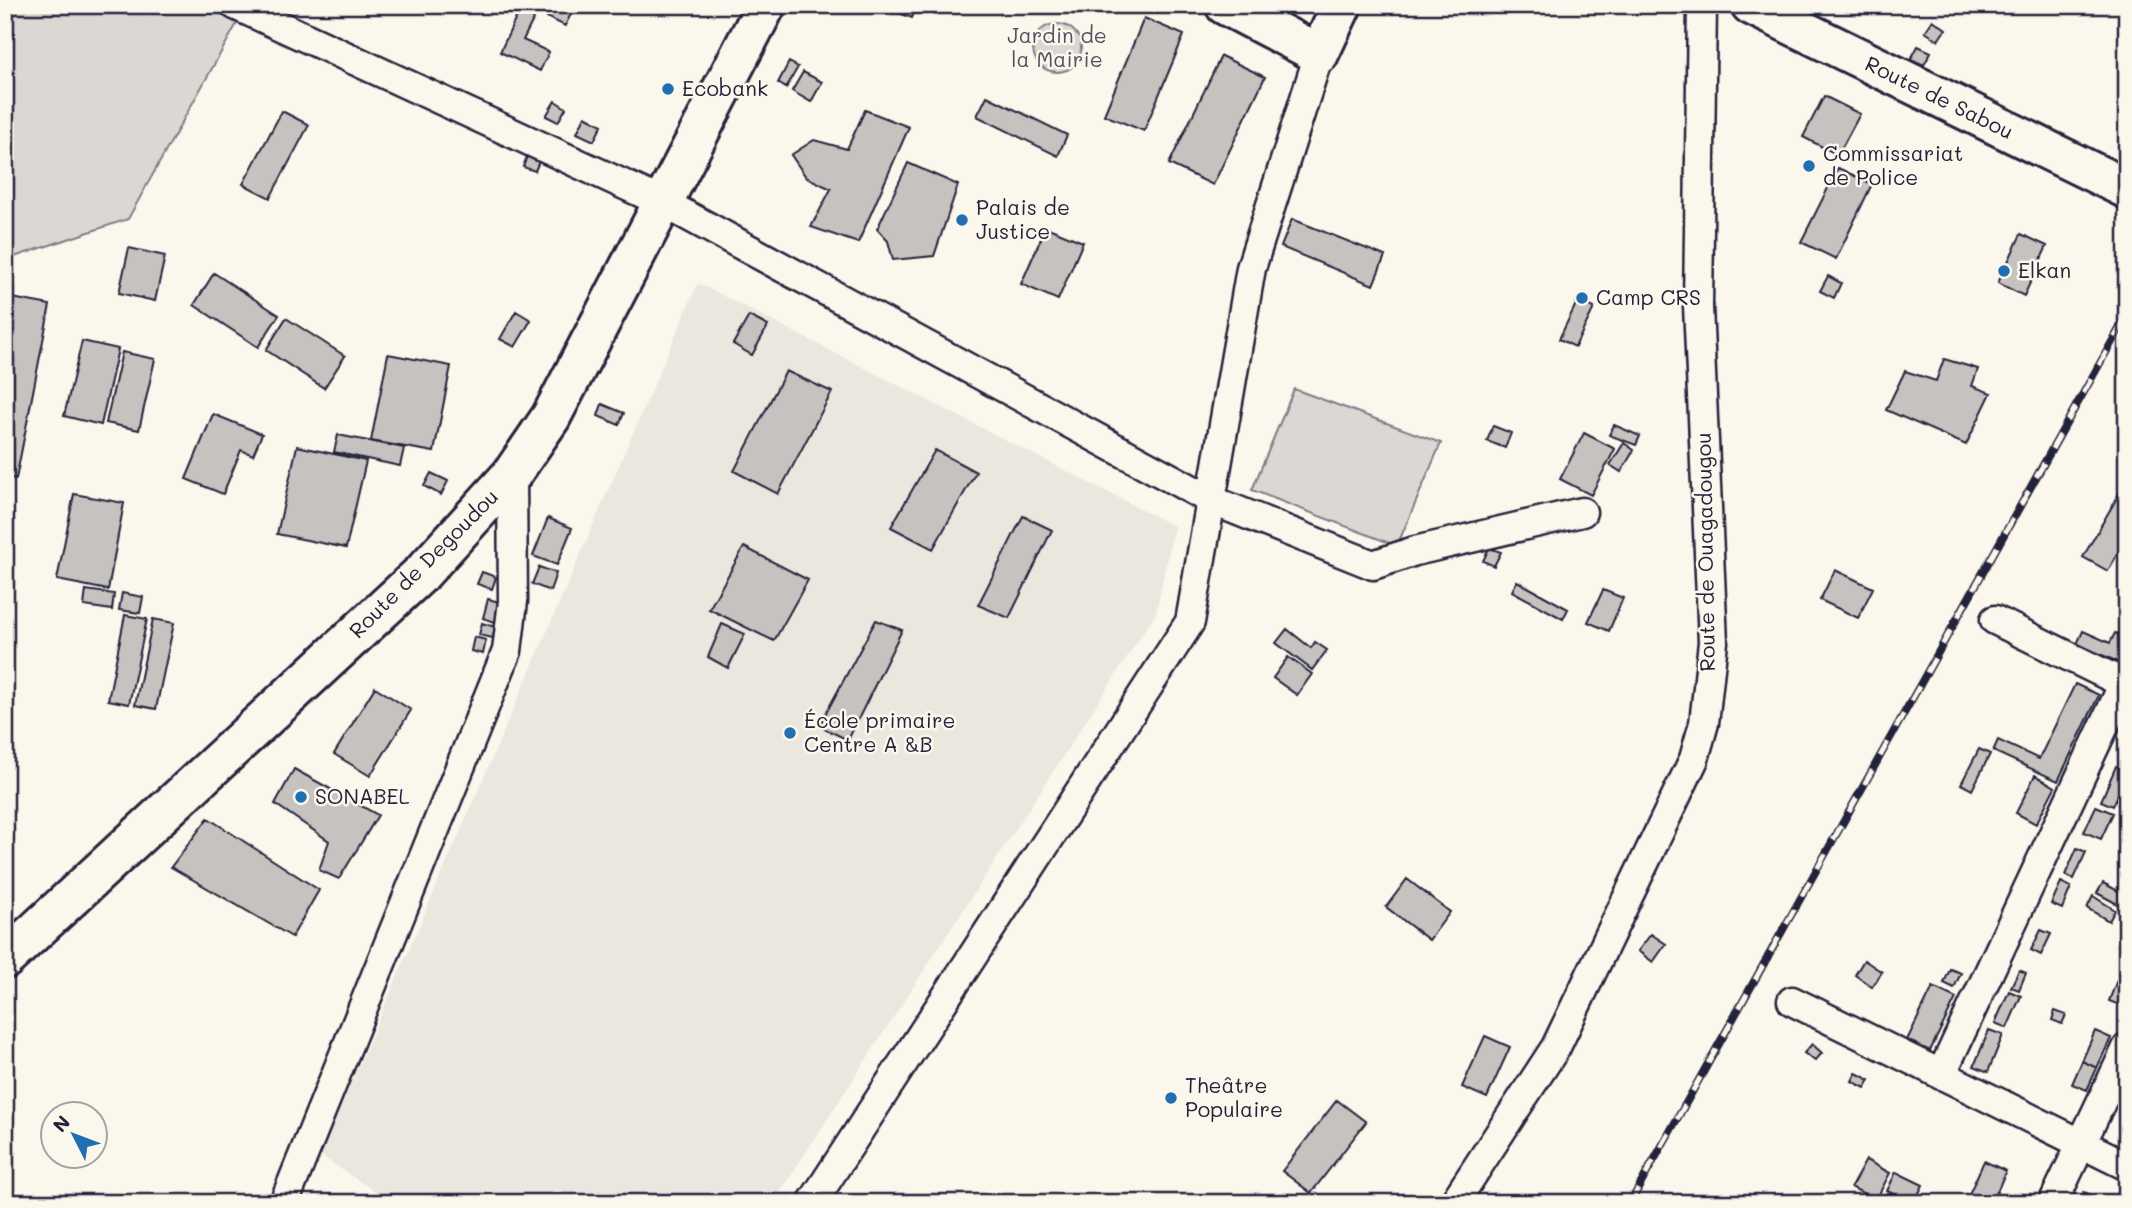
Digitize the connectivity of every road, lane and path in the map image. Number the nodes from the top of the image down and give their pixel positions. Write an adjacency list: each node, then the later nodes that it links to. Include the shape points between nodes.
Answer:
1 (235, 5): 9 (street)
2 (766, 5): 9 (main road, Route de Degoudou)
3 (1225, 5): 7 (main road)
4 (1342, 5): 7 (main road)
5 (1702, 5): 23 (street, Route de Ouagadougou, via 1698,306 1713,642 1704,723 1694,759 1556,1047)
6 (1751, 5): 8 (main road, Route de Sabou)
7 (1319, 54): 11 (street, via 1251,268)
8 (2127, 189)
9 (664, 203): 10 (main road, Route de Degoudou, via 551,418); 11 (street)
10 (512, 474): 15 (main road, Route de Degoudou, via 422,573); 21 (street, via 513,601 507,652)
11 (1211, 500): 12 (street, via 1373,565); 22 (street, via 1190,622)
12 (1582, 512)
13 (1995, 620): 14 (street)
14 (2126, 682): 18 (street)
15 (5, 959)
16 (1792, 1002): 18 (street)
17 (2127, 1048): 19 (street)
18 (1941, 1075): 19 (street)
19 (2081, 1144): 20 (street); 24 (street)
20 (2127, 1166)
21 (284, 1203)
22 (813, 1203)
23 (1454, 1203)
24 (2053, 1203)

